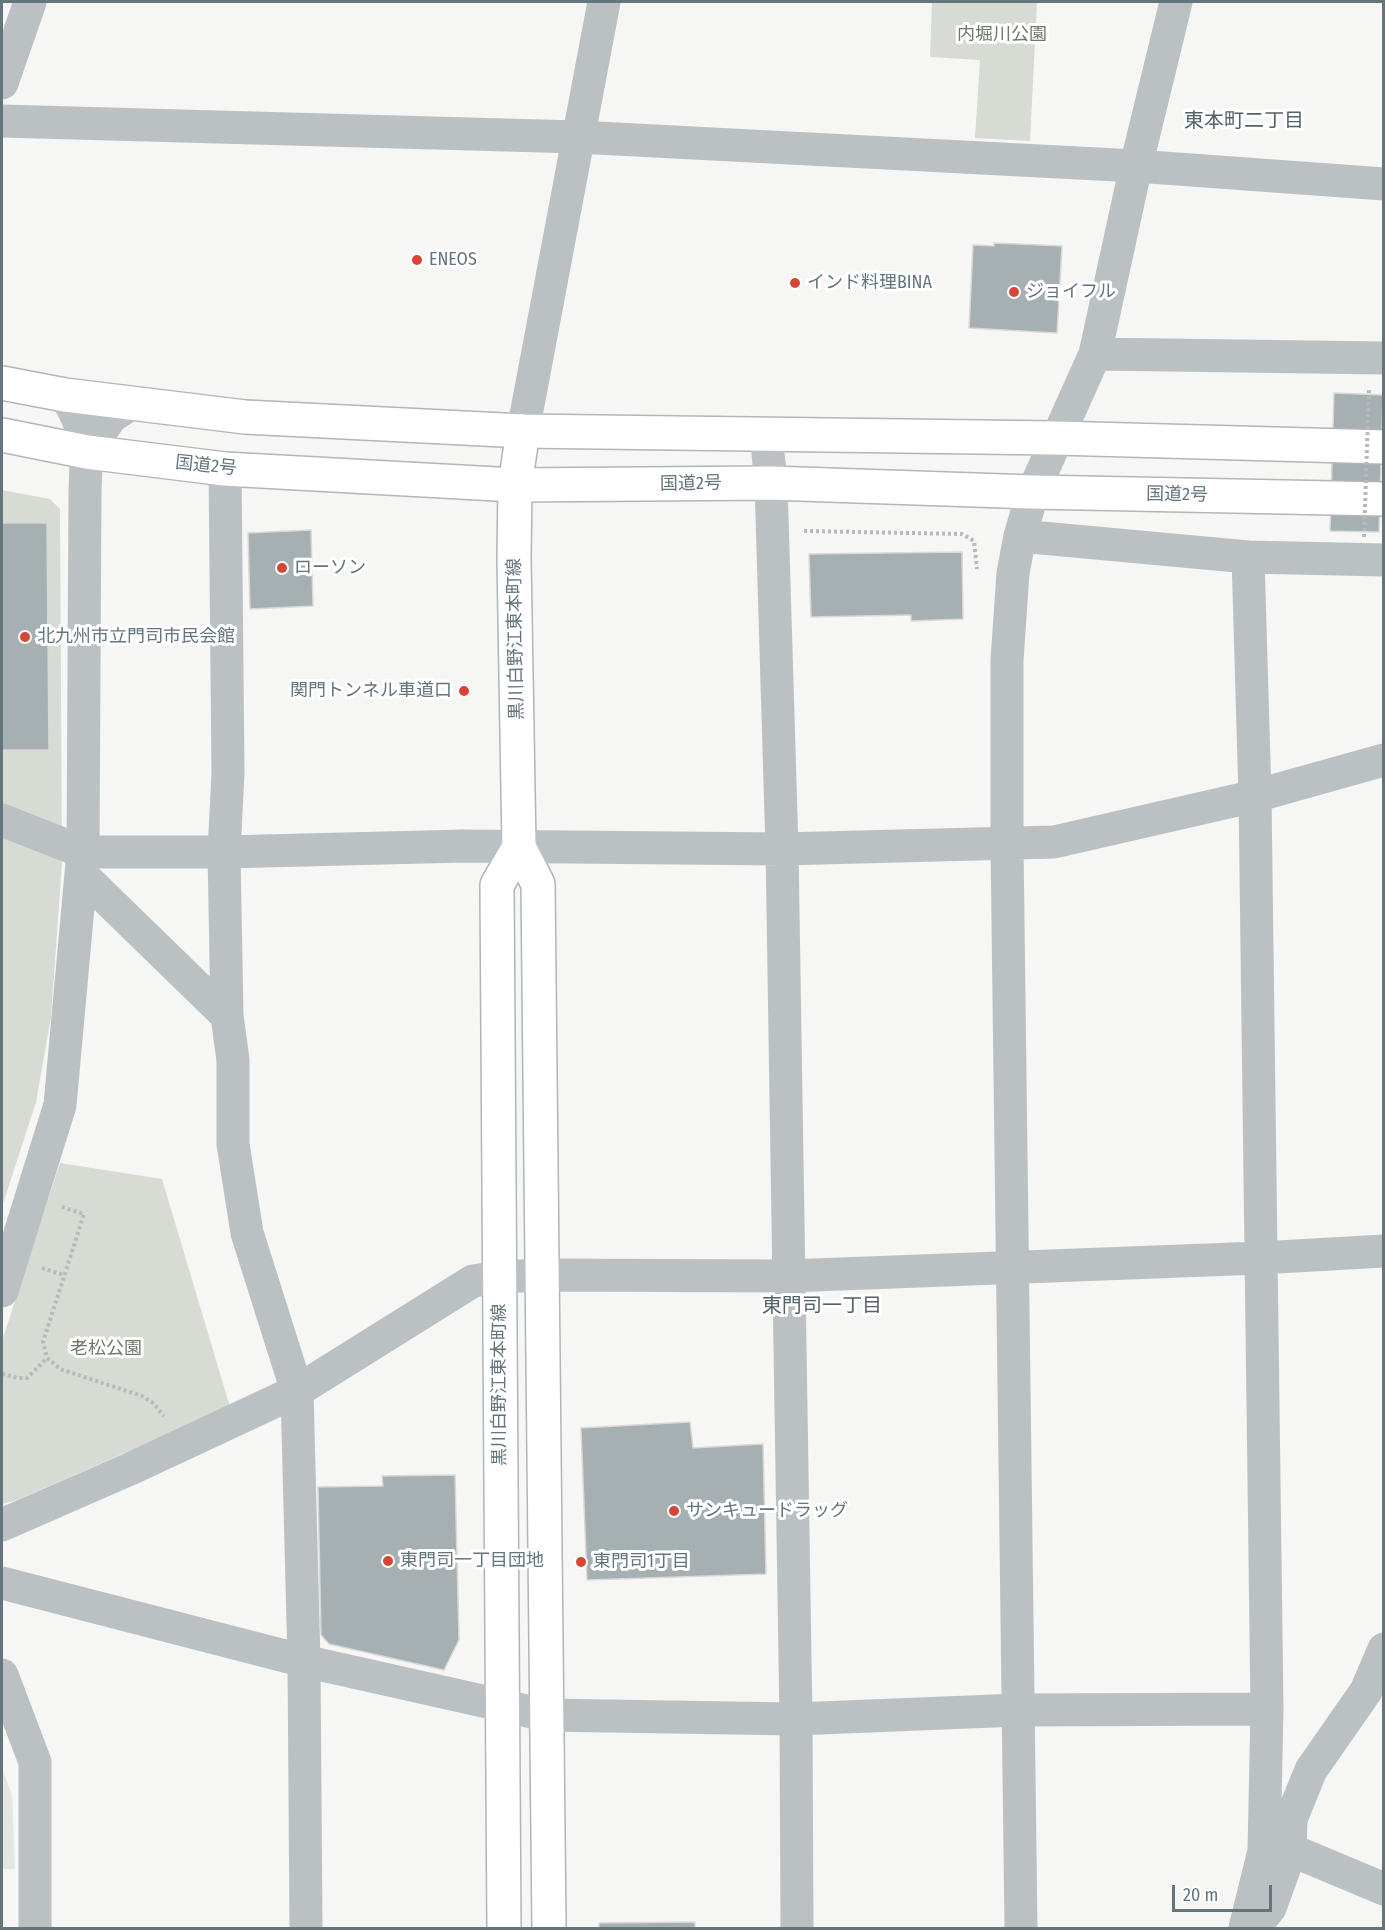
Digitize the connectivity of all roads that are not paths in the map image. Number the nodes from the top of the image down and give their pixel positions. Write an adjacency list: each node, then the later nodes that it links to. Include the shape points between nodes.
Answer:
1 (30, 2): 4 (street)
2 (604, 2): 6 (street)
3 (1176, 2): 7 (street)
4 (2, 83)
5 (2, 121): 6 (street)
6 (578, 137): 7 (street); 14 (street)
7 (1136, 166): 8 (street); 9 (street)
8 (1383, 184)
9 (1095, 354): 10 (street); 17 (street)
10 (1383, 358)
11 (2, 383): 12 (main road)
12 (65, 395): 13 (main road); 19 (street, via 76,412)
13 (130, 404): 14 (main road, via 245,417); 19 (street, via 111,417)
14 (523, 431): 15 (main road); 22 (main road, 黒川白野江東本町線)
15 (766, 434): 17 (main road); 21 (street)
16 (2, 435): 19 (main road, 国道2号)
17 (1055, 438): 18 (main road); 23 (street)
18 (1383, 447)
19 (87, 452): 20 (main road, 国道2号); 35 (street)
20 (225, 469): 22 (main road, 国道2号); 34 (street, via 228,773)
21 (771, 483): 22 (main road, 国道2号); 23 (main road, 国道2号); 33 (street)
22 (515, 485): 32 (main road, 黒川白野江東本町線)
23 (1032, 492): 24 (main road, 国道2号); 25 (street)
24 (1383, 499)
25 (1020, 536): 27 (street); 31 (street, via 1013,573 1007,660)
26 (1374, 548): 27 (street)
27 (1248, 557): 29 (street)
28 (1383, 759): 29 (street)
29 (1255, 796): 31 (street, via 1054,842); 38 (street)
30 (2, 820): 35 (street)
31 (1007, 844): 33 (street); 39 (street)
32 (519, 847): 33 (street); 34 (street); 40 (main road, 黒川白野江東本町線, via 538,884); 42 (main road, 黒川白野江東本町線, via 497,885)
33 (782, 849): 41 (street)
34 (224, 852): 35 (street); 36 (street)
35 (82, 863): 36 (street); 43 (street, via 60,1105)
36 (228, 1016): 44 (street, via 233,1060 232,1144 247,1233)
37 (1383, 1251): 38 (street)
38 (1260, 1258): 39 (street); 51 (street)
39 (1013, 1268): 41 (street); 52 (street)
40 (543, 1275): 41 (street); 42 (street); 53 (main road, 黒川白野江東本町線)
41 (788, 1276): 54 (street)
42 (499, 1277): 44 (street, via 470,1282); 50 (main road, 黒川白野江東本町線)
43 (2, 1291)
44 (297, 1391): 45 (street); 48 (street)
45 (2, 1525)
46 (2, 1583): 48 (street)
47 (1383, 1649): 55 (street, via 1366,1691 1311,1770 1292,1819)
48 (304, 1661): 50 (street); 58 (street)
49 (2, 1675): 57 (street, via 35,1762)
50 (502, 1706): 53 (street); 59 (main road, 黒川白野江東本町線)
51 (1267, 1709): 52 (street); 63 (street, via 1264,1851)
52 (1018, 1710): 54 (street); 62 (street)
53 (545, 1715): 54 (street); 60 (main road, 黒川白野江東本町線)
54 (796, 1719): 61 (street)
55 (1290, 1853): 56 (street, via 1292,1850); 64 (street, via 1270,1908)
56 (1383, 1889)
57 (35, 1929)
58 (306, 1929)
59 (504, 1929)
60 (549, 1929)
61 (797, 1929)
62 (1021, 1929)
63 (1245, 1929)
64 (1254, 1929)

